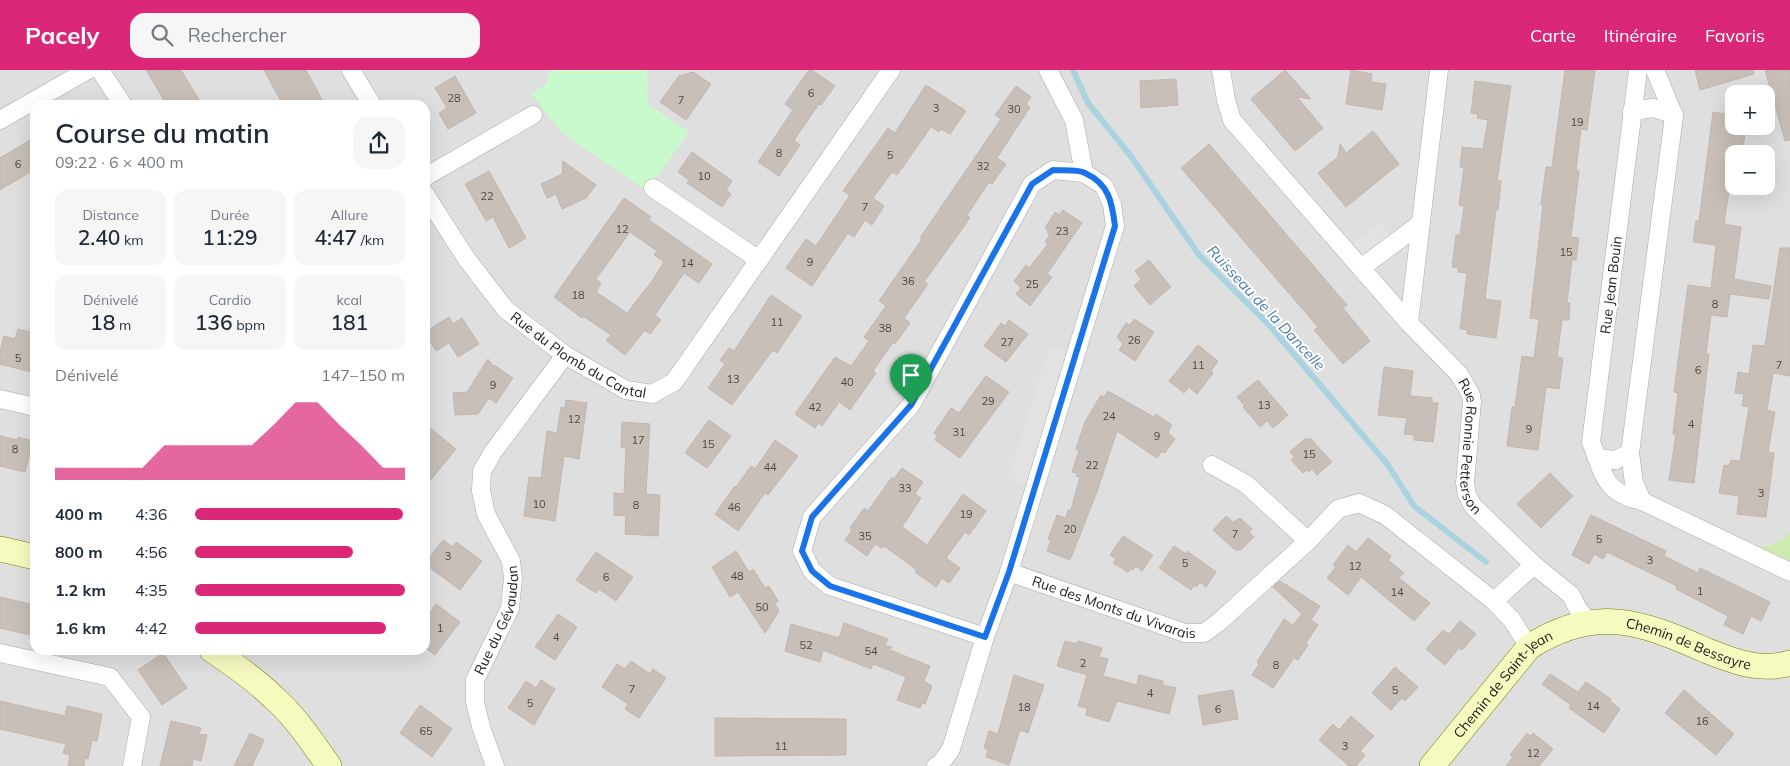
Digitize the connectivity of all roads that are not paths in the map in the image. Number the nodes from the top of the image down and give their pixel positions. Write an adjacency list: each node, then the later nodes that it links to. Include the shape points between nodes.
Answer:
1 (88, 70): 10 (street)
2 (100, 70): 11 (street)
3 (351, 70): 12 (street)
4 (891, 70): 23 (street, Rue du Plomb du Cantal)
5 (1048, 70): 18 (street, via 1074,120)
6 (1221, 70): 24 (street, Rue Ronnie Petterson, via 1232,120)
7 (1439, 70): 22 (street)
8 (1638, 70): 14 (street, Rue Jean Bouin)
9 (1655, 70): 15 (street)
10 (35, 100)
11 (120, 100)
12 (369, 100)
13 (30, 103): 17 (street)
14 (1632, 111): 15 (street, via 1653,108); 30 (street, Rue Jean Bouin, via 1591,442)
15 (1674, 114): 29 (street)
16 (533, 115): 19 (street)
17 (0, 120)
18 (1084, 173): 37 (street, via 1104,186 1112,204 1115,226); 41 (street, via 1053,170 1032,184 911,405 812,517 802,551 812,571 830,586)
19 (430, 174)
20 (653, 188): 23 (street)
21 (430, 202): 26 (street, Rue du Plomb du Cantal, via 466,258 506,310)
22 (1420, 224): 24 (street); 25 (street)
23 (759, 260): 26 (street, Rue du Plomb du Cantal, via 674,382 652,394 626,390)
24 (1360, 268): 25 (street, Rue Ronnie Petterson)
25 (1409, 323): 36 (street, Rue Ronnie Petterson, via 1459,374 1471,395 1465,482 1467,495 1473,506)
26 (565, 355): 48 (street, Rue du Gévaudan, via 482,471 480,490 486,514 512,561 513,578 510,608 476,680 475,702)
27 (0, 399): 28 (street)
28 (30, 406)
29 (1630, 453): 30 (street, via 1615,460); 32 (street, via 1634,482)
30 (1597, 458): 32 (street, Rue Jean Bouin, via 1608,486 1627,498)
31 (1212, 465): 33 (street, via 1246,484)
32 (1642, 501): 38 (street, Rue Jean Bouin)
33 (1308, 542): 37 (street, Rue des Monts du Vivarais, via 1204,633 1185,633); 39 (street, Rue des Monts du Vivarais, via 1338,509 1359,503 1385,515)
34 (0, 550): 35 (street)
35 (30, 556)
36 (1534, 565): 39 (street); 40 (street, Rue Ronnie Petterson, via 1571,595)
37 (1009, 572): 41 (street)
38 (1790, 572)
39 (1494, 601): 42 (street, Rue des Monts du Vivarais, via 1512,620)
40 (1589, 622): 42 (street, Chemin de Saint-Jean, via 1548,635); 45 (street, Chemin de Bessayre, via 1608,621 1665,632 1728,659 1755,666)
41 (985, 637): 49 (street, via 951,749)
42 (1529, 647): 50 (street, Chemin de Saint-Jean)
43 (0, 653): 46 (street, via 110,677 141,717)
44 (220, 655): 47 (street, via 274,697)
45 (1790, 664)
46 (132, 766)
47 (329, 766)
48 (495, 766)
49 (936, 766)
50 (1432, 766)

